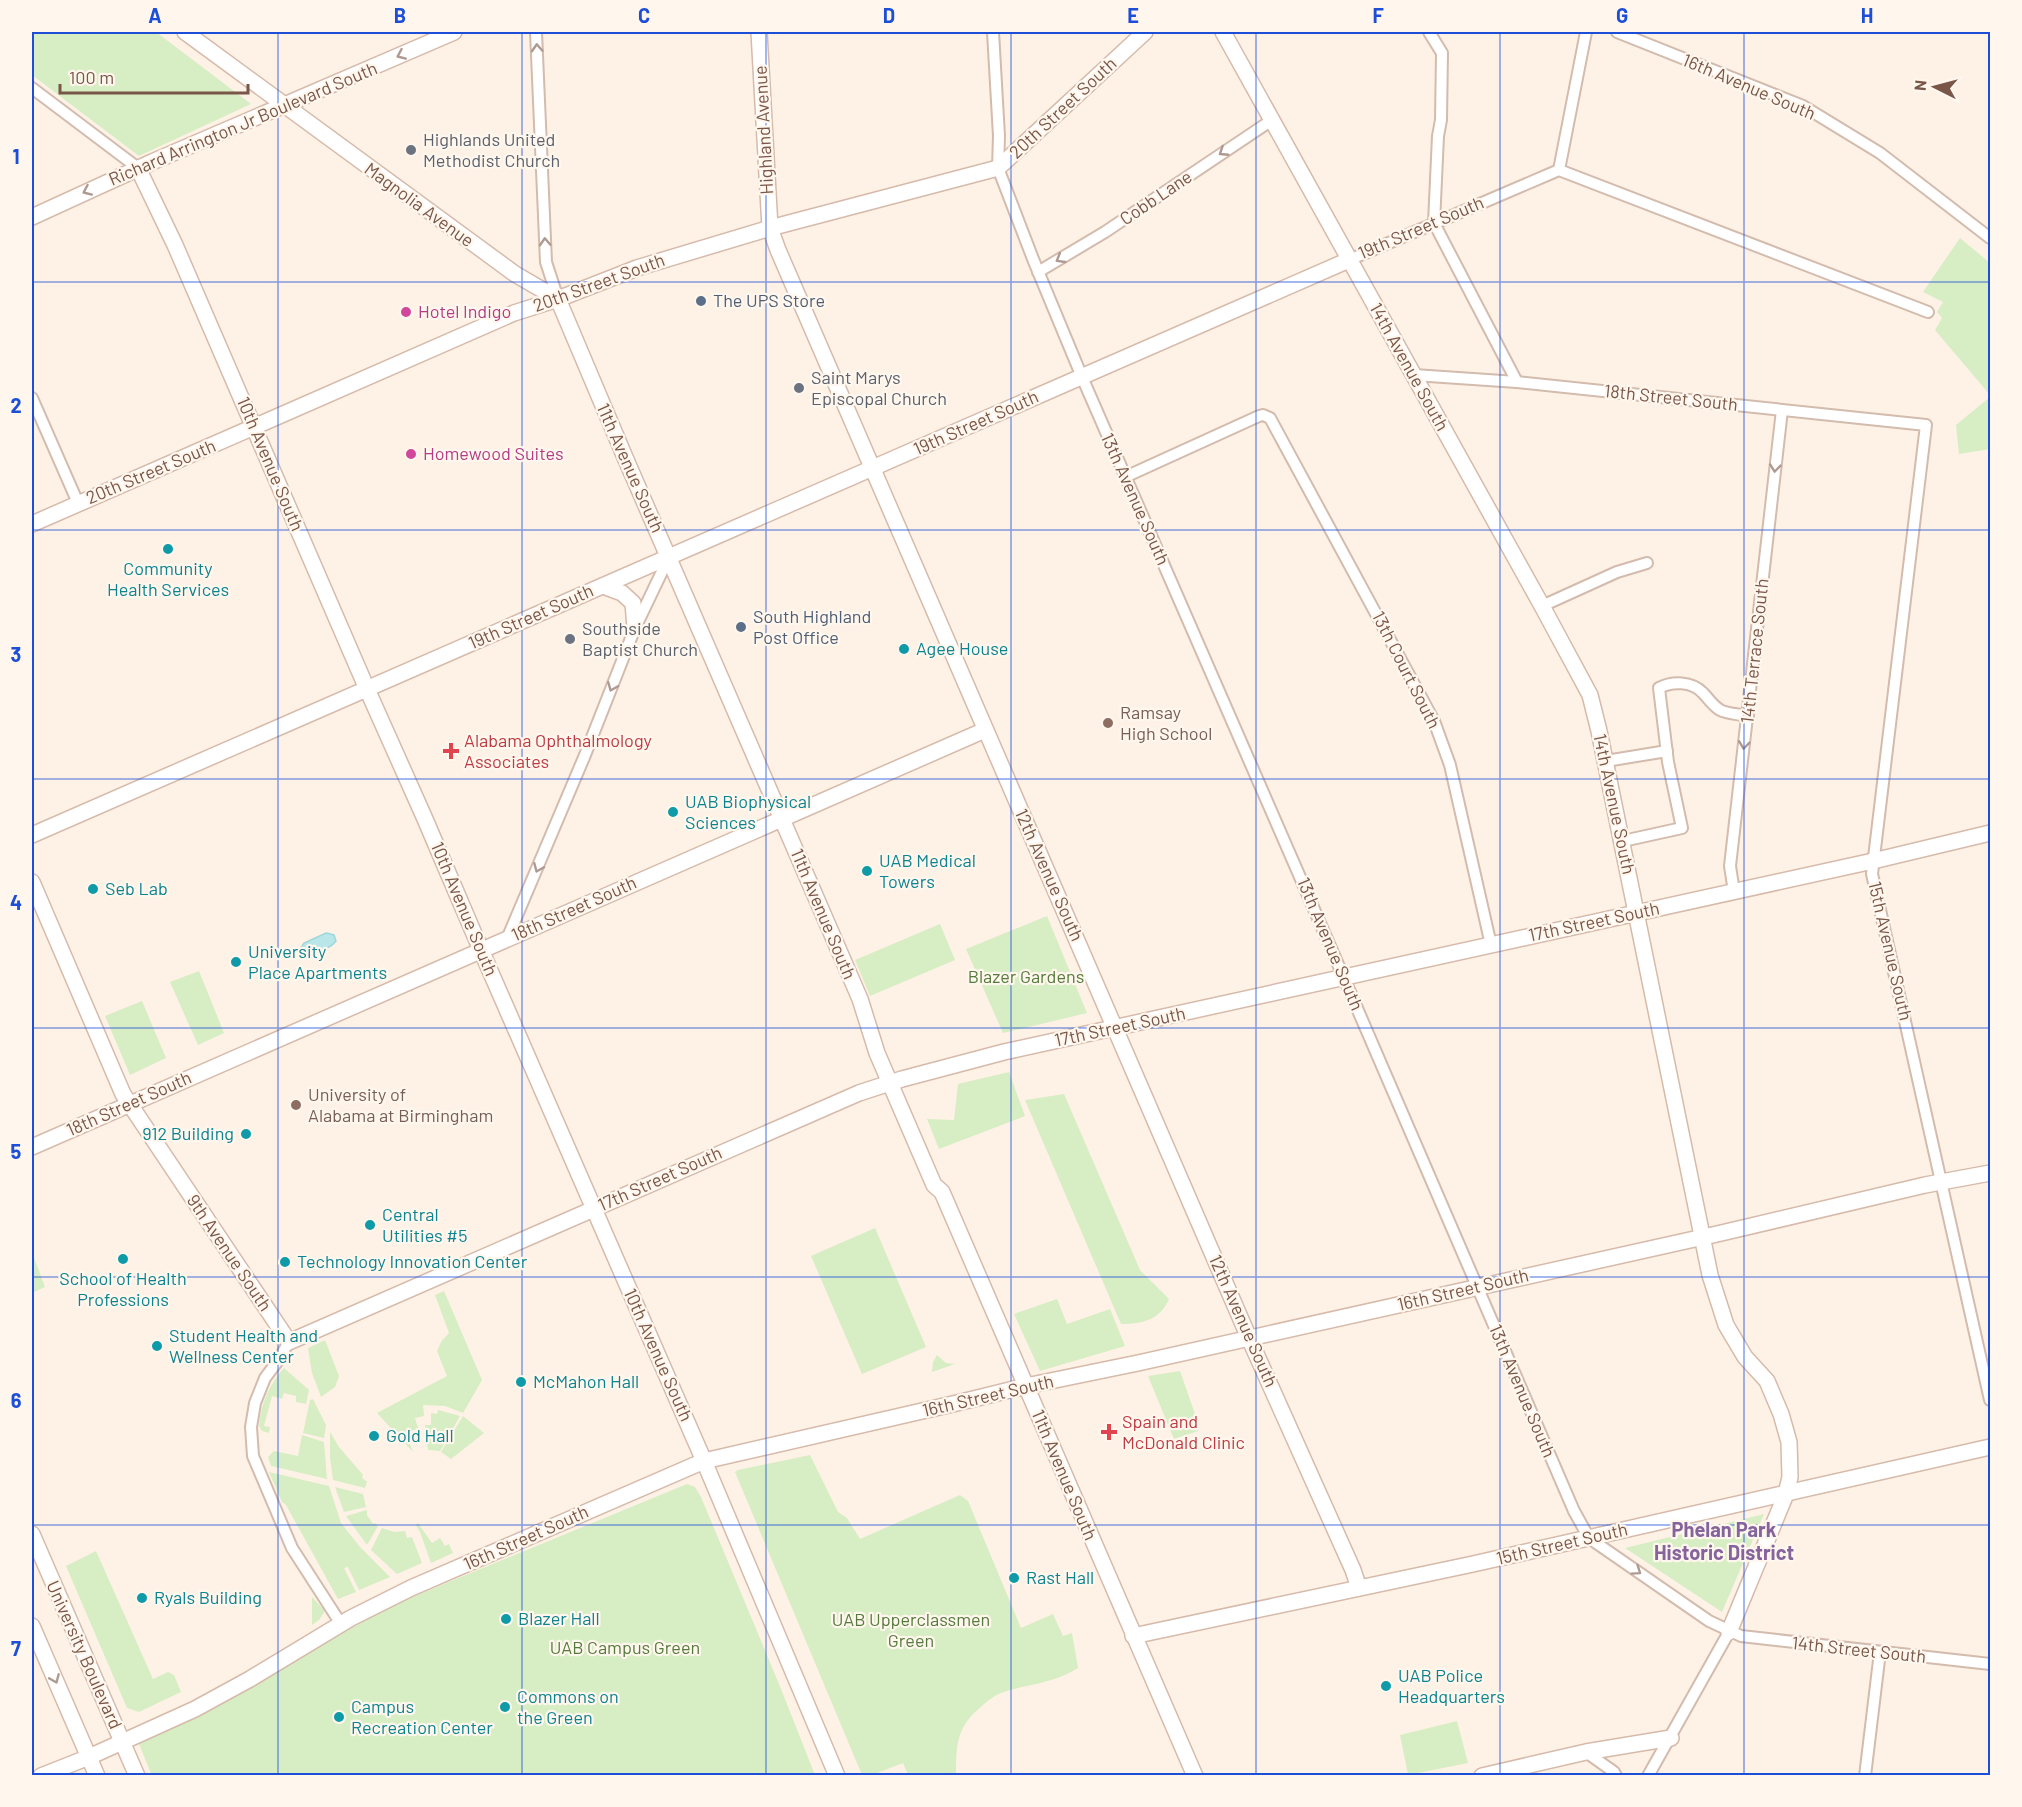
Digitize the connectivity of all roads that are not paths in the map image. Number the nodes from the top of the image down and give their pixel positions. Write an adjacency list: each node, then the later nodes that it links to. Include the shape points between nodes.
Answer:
1 (185, 32): 12 (street, Magnolia Avenue)
2 (454, 32): 12 (street, Richard Arrington Jr Boulevard South, one-way to 12)
3 (536, 32): 23 (street, 11th Avenue South, one-way to 3, via 546,262)
4 (759, 32): 19 (street, Highland Avenue)
5 (993, 32): 15 (street, 13th Avenue South)
6 (1145, 32): 15 (street, 20th Street South)
7 (1223, 32): 13 (street, 14th Avenue South)
8 (1429, 32): 18 (street, via 1442,53)
9 (1586, 32): 16 (street)
10 (1617, 32): 20 (street, 16th Avenue South, via 1803,106 1880,153)
11 (32, 88): 14 (street, 10th Avenue South)
12 (284, 106): 14 (street, Richard Arrington Jr Boulevard South); 23 (street, Magnolia Avenue, via 515,274)
13 (1272, 120): 21 (street, 14th Avenue South); 22 (street, Cobb Lane, one-way to 22)
14 (138, 168): 17 (street, Richard Arrington Jr Boulevard South, one-way to 17); 31 (street, 10th Avenue South)
15 (998, 168): 19 (street, 20th Street South); 22 (street, 13th Avenue South)
16 (1559, 170): 18 (street, 19th Street South); 24 (street)
17 (32, 217)
18 (1434, 223): 21 (street, 19th Street South); 27 (street)
19 (770, 228): 23 (street, 20th Street South, via 637,268); 32 (street, 12th Avenue South)
20 (1990, 238)
21 (1348, 260): 25 (street, 14th Avenue South); 26 (street, 19th Street South)
22 (1038, 272): 26 (street, 13th Avenue South)
23 (558, 299): 31 (street, 20th Street South, via 514,313); 36 (street, 11th Avenue South)
24 (1928, 312)
25 (1414, 375): 27 (street, 18th Street South); 39 (street, 14th Avenue South)
26 (1082, 376): 32 (street, 19th Street South); 33 (street, 13th Avenue South)
27 (1517, 382): 29 (street, 18th Street South)
28 (32, 398): 34 (street)
29 (1782, 410): 30 (street, 18th Street South); 42 (street, 14th Terrace South, one-way to 42)
30 (1926, 425): 50 (street, 15th Avenue South)
31 (254, 428): 34 (street, 20th Street South); 41 (street, 10th Avenue South)
32 (872, 468): 36 (street, 19th Street South); 43 (street, 12th Avenue South)
33 (1125, 477): 55 (street, 13th Court South, via 1259,416 1267,416 1275,426 1434,721 1449,765); 57 (street, 13th Avenue South)
34 (78, 503): 35 (street, 20th Street South)
35 (32, 524)
36 (669, 557): 38 (street, 19th Street South); 40 (street); 46 (street, 11th Avenue South)
37 (1647, 562): 39 (street)
38 (603, 586): 40 (street, via 622,593 633,603); 41 (street, 19th Street South)
39 (1542, 606): 45 (street, 14th Avenue South, via 1590,695)
40 (635, 628): 54 (street, one-way to 54)
41 (367, 689): 48 (street, 19th Street South); 56 (street, 10th Avenue South)
42 (1748, 716): 44 (street, via 1722,711 1691,685 1664,685 1659,688); 52 (street, 14th Terrace South, one-way to 52, via 1730,866)
43 (985, 730): 46 (street, 18th Street South); 58 (street, 12th Avenue South)
44 (1667, 751): 45 (street); 49 (street, via 1682,828)
45 (1606, 761): 49 (street, 14th Avenue South)
46 (782, 819): 54 (street, 18th Street South); 59 (street, 11th Avenue South, via 860,999)
47 (1990, 833): 50 (street, 17th Street South)
48 (32, 835)
49 (1623, 841): 53 (street, 14th Avenue South)
50 (1873, 861): 52 (street, 17th Street South); 63 (street, 15th Avenue South, via 1872,874)
51 (32, 882): 60 (street, 9th Avenue South)
52 (1734, 892): 53 (street, 17th Street South)
53 (1637, 913): 55 (street, 17th Street South); 65 (street, 14th Avenue South)
54 (507, 939): 56 (street, 18th Street South)
55 (1491, 945): 57 (street, 17th Street South)
56 (481, 950): 60 (street, 18th Street South); 64 (street, 10th Avenue South)
57 (1344, 978): 58 (street, 17th Street South); 66 (street, 13th Avenue South)
58 (1116, 1028): 59 (street, 17th Street South); 67 (street, 12th Avenue South)
59 (891, 1083): 64 (street, 17th Street South, via 859,1093); 69 (street, 11th Avenue South)
60 (129, 1104): 61 (street, 18th Street South); 68 (street, 9th Avenue South)
61 (32, 1147)
62 (1990, 1173): 63 (street, 16th Street South)
63 (1943, 1183): 65 (street, 16th Street South); 70 (street, 15th Avenue South)
64 (594, 1208): 68 (street, 17th Street South); 72 (street, 10th Avenue South)
65 (1704, 1237): 66 (street, 16th Street South); 73 (street, 14th Avenue South, via 1710,1275 1726,1325 1745,1357 1767,1381 1790,1442)
66 (1477, 1287): 67 (street, 16th Street South); 75 (street, 13th Avenue South)
67 (1249, 1338): 69 (street, 16th Street South); 76 (street, 12th Avenue South)
68 (289, 1342): 77 (street, via 255,1403 251,1427 253,1456 292,1548)
69 (1026, 1386): 72 (street, 16th Street South); 80 (street, 11th Avenue South)
70 (1990, 1400)
71 (1990, 1447): 73 (street, 15th Street South)
72 (704, 1461): 77 (street, 16th Street South, via 411,1588); 90 (street, 10th Avenue South)
73 (1786, 1494): 75 (street, 15th Street South); 79 (street, 14th Avenue South)
74 (32, 1534): 84 (street, University Boulevard)
75 (1589, 1538): 76 (street, 15th Street South); 79 (street, 13th Avenue South, one-way to 79)
76 (1359, 1588): 80 (street, 15th Street South)
77 (341, 1624): 84 (street, 16th Street South, via 195,1709)
78 (32, 1626): 86 (street, University Boulevard, one-way to 86)
79 (1729, 1632): 81 (street, 14th Street South); 83 (street)
80 (1133, 1636): 91 (street, 11th Avenue South)
81 (1880, 1652): 82 (street, 14th Street South); 95 (street)
82 (1990, 1664)
83 (1671, 1738): 85 (street); 94 (street)
84 (122, 1742): 86 (street, 16th Street South); 89 (street, University Boulevard)
85 (1586, 1752): 92 (street); 93 (street)
86 (89, 1758): 87 (street, 16th Street South); 88 (street, University Boulevard)
87 (41, 1776)
88 (97, 1776)
89 (137, 1776)
90 (837, 1776)
91 (1195, 1776)
92 (1482, 1776)
93 (1616, 1776)
94 (1648, 1776)
95 (1865, 1776)

